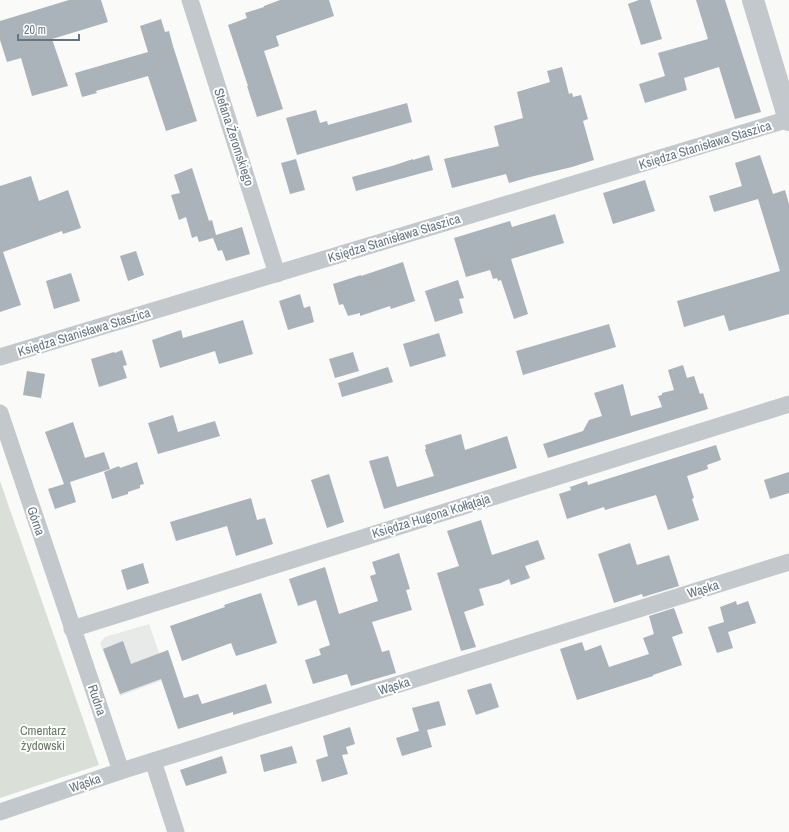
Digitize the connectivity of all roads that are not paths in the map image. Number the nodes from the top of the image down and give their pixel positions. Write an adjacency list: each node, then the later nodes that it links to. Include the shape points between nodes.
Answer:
1 (190, 0): 4 (street, Stefana Żeromskiego)
2 (753, 0): 3 (street)
3 (789, 120): 4 (street, Księdza Stanisława Staszica)
4 (277, 274): 5 (street, Księdza Stanisława Staszica)
5 (0, 357)
6 (789, 404): 9 (street, Księdza Hugona Kołłątaja)
7 (0, 413): 9 (street, Górna)
8 (789, 562): 10 (street, Wąska)
9 (72, 628): 11 (street, Rudna)
10 (153, 761): 11 (street, Wąska); 13 (street)
11 (121, 771): 12 (street, Wąska)
12 (0, 812)
13 (176, 832)

